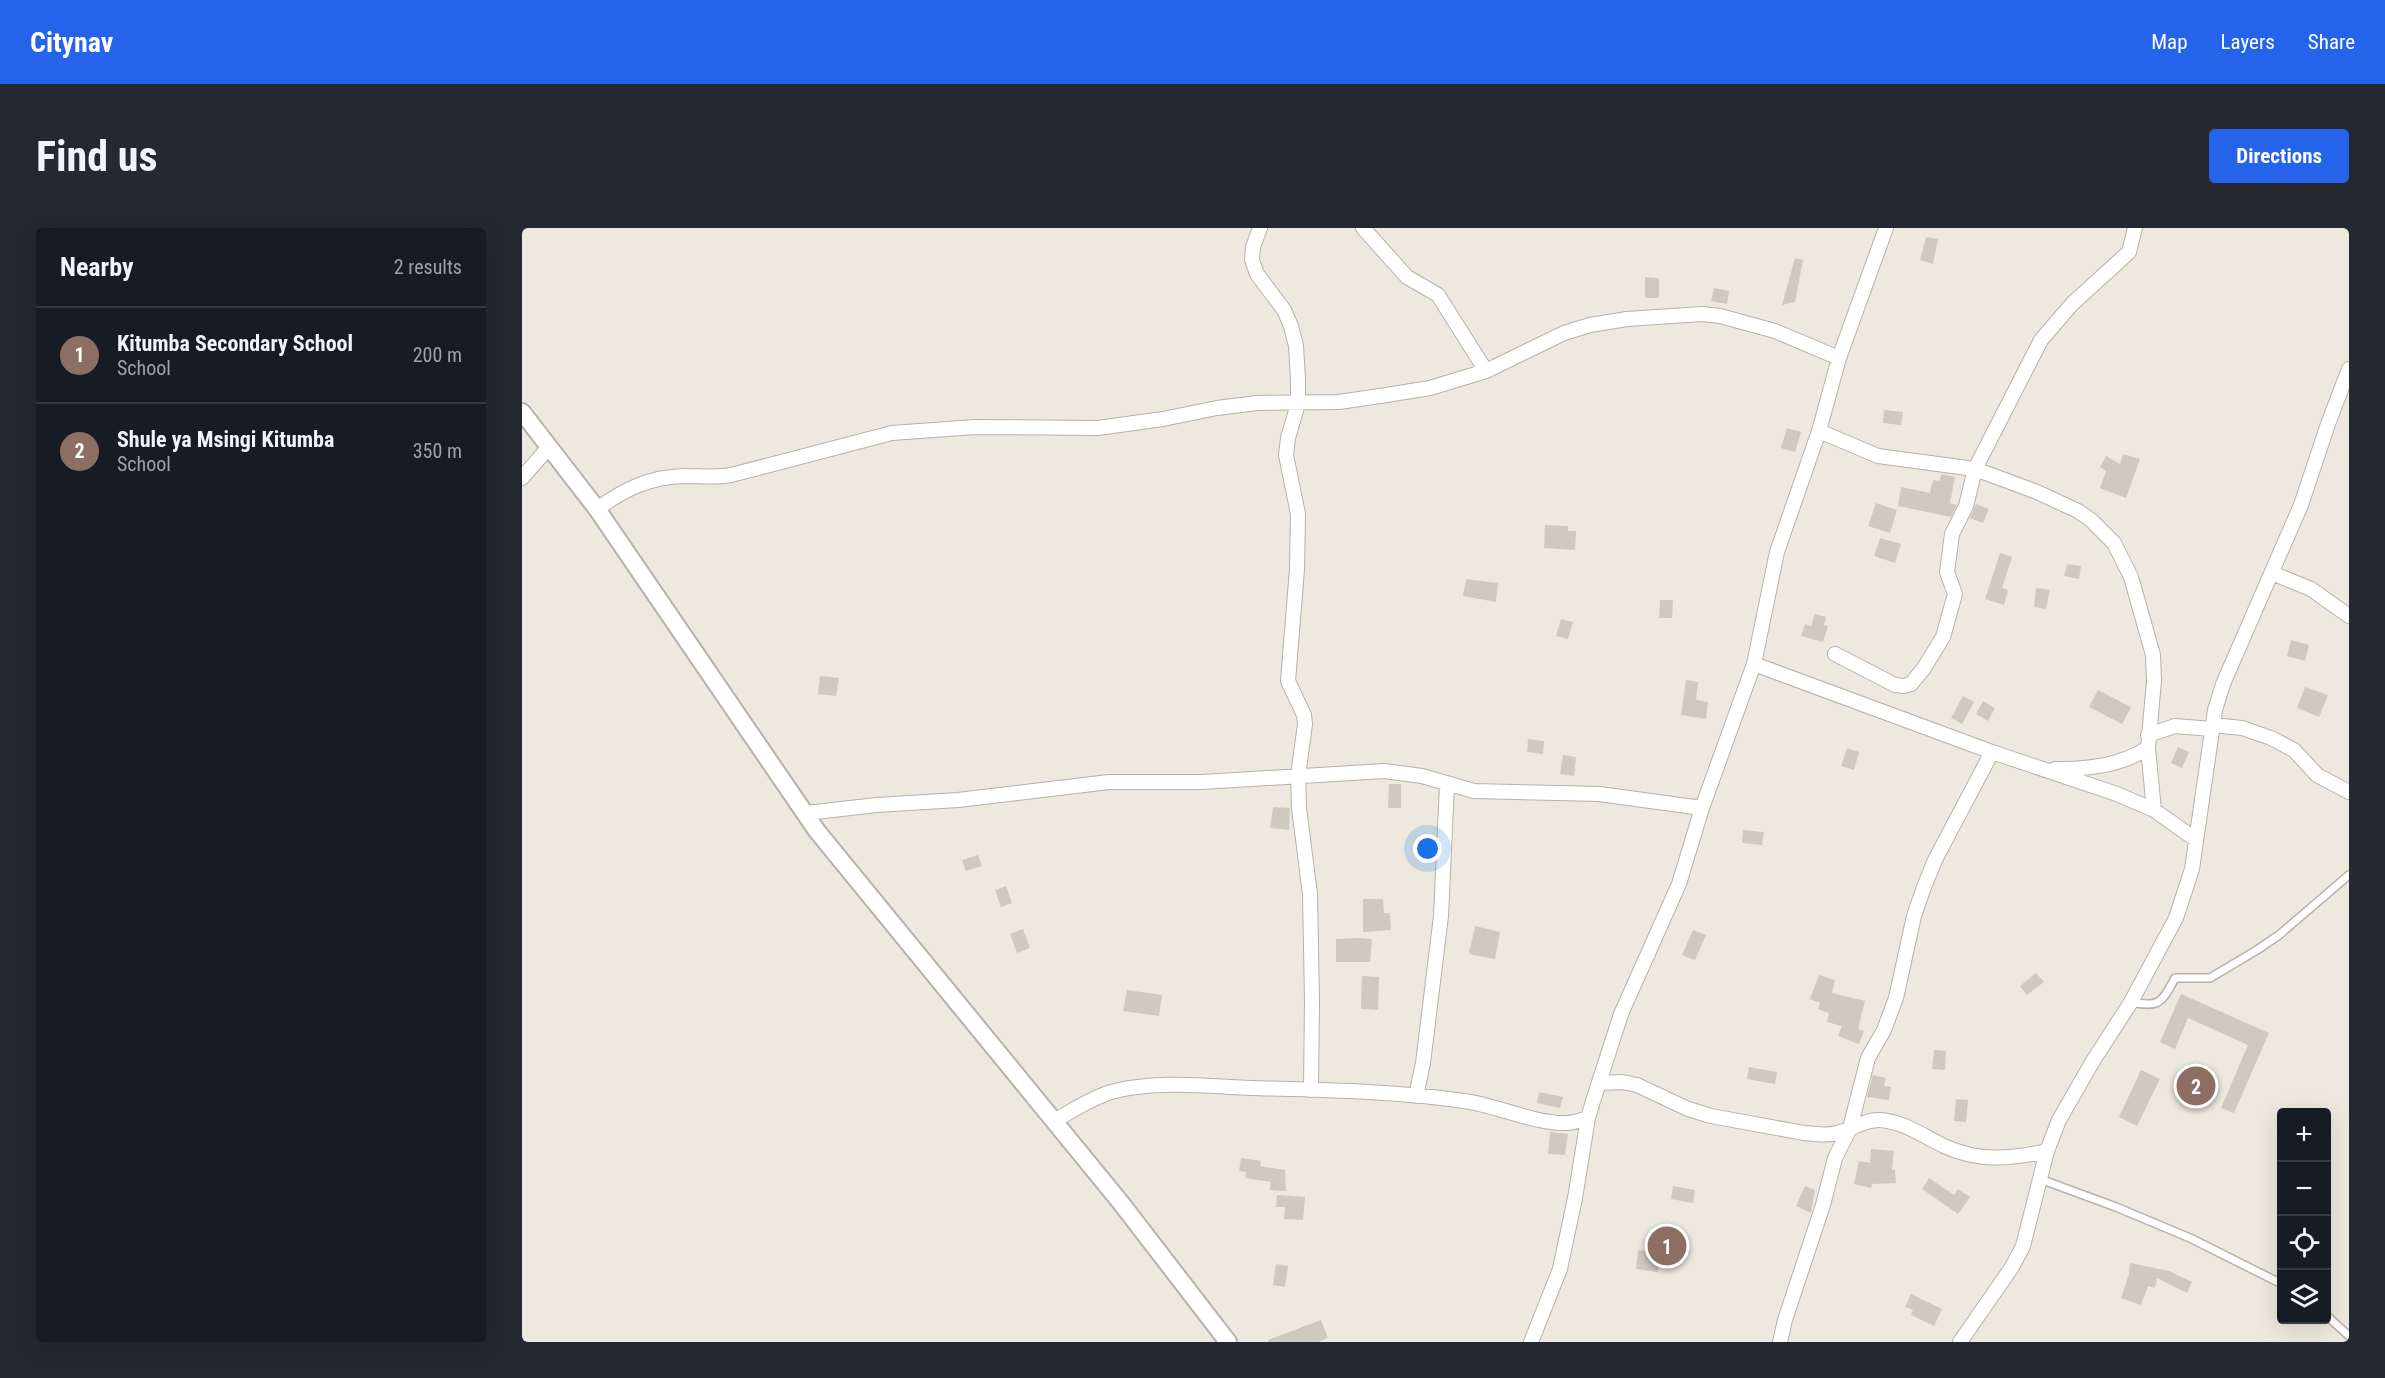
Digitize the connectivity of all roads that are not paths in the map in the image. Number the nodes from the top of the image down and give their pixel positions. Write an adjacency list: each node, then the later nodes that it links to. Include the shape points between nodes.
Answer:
1 (1260, 228): 8 (street, via 1252,247 1252,260 1291,326 1296,346)
2 (1363, 228): 7 (street, via 1407,277 1438,295)
3 (1886, 228): 5 (street)
4 (2135, 228): 12 (street, via 2128,252 2072,304 2041,340)
5 (1839, 358): 7 (street, via 1753,324 1702,314 1590,325); 10 (street)
6 (2349, 369): 15 (street, via 2301,505)
7 (1486, 370): 8 (street, via 1390,395)
8 (1298, 404): 14 (street, via 1257,403 1098,428 975,427 892,433 731,475 676,477 634,485); 23 (street, via 1286,455 1298,514 1288,681 1305,724)
9 (522, 412): 11 (street)
10 (1819, 431): 12 (street, via 1878,456); 18 (street, via 1777,552)
11 (549, 447): 13 (street); 14 (street)
12 (1975, 470): 17 (street, via 1948,550 1947,572 1954,601 1943,637 1924,668 1911,684 1895,685); 20 (street, via 2068,506 2091,520 2114,543 2131,577 2151,643 2154,681)
13 (522, 478)
14 (597, 509): 28 (street)
15 (2272, 573): 16 (street, via 2311,589); 19 (street, via 2223,684)
16 (2349, 616)
17 (1835, 654)
18 (1754, 664): 21 (street); 26 (street)
19 (2212, 727): 20 (street, via 2175,726); 25 (street, via 2242,728 2271,738 2294,750 2317,775); 29 (street)
20 (2148, 741): 22 (street, via 2125,761 2098,767); 27 (street)
21 (1992, 752): 22 (street); 37 (street, via 1924,887 1896,998 1868,1058)
22 (2043, 770): 27 (street)
23 (1298, 776): 24 (street, via 1384,771); 28 (street, via 1109,782); 33 (street, via 1310,894)
24 (1447, 784): 26 (street, via 1491,792 1599,794); 34 (street, via 1441,916)
25 (2348, 792)
26 (1702, 808): 32 (street, via 1679,884 1621,1014)
27 (2154, 810): 29 (street)
28 (806, 813): 36 (street, via 865,892)
29 (2195, 838): 31 (street, via 2193,869 2176,918)
30 (2349, 875): 31 (lane, via 2279,935 2210,978 2175,978 2166,997 2154,1005)
31 (2131, 1002): 38 (street, via 2073,1094)
32 (1600, 1083): 35 (street); 37 (street, via 1637,1085 1711,1116 1820,1135)
33 (1311, 1090): 34 (street); 36 (street, via 1137,1088 1092,1099)
34 (1416, 1096): 35 (street, via 1483,1104 1551,1122 1567,1124)
35 (1588, 1118): 44 (street, via 1560,1269)
36 (1054, 1121): 43 (street)
37 (1850, 1128): 38 (street, via 1878,1120 1892,1122 1970,1156 2000,1159); 45 (street, via 1835,1158)
38 (2047, 1151): 39 (street)
39 (2040, 1179): 40 (lane, via 2190,1238); 46 (street, via 2023,1246)
40 (2277, 1282)
41 (2331, 1320): 42 (lane)
42 (2349, 1336)
43 (1228, 1342)
44 (1531, 1342)
45 (1780, 1342)
46 (1960, 1342)

